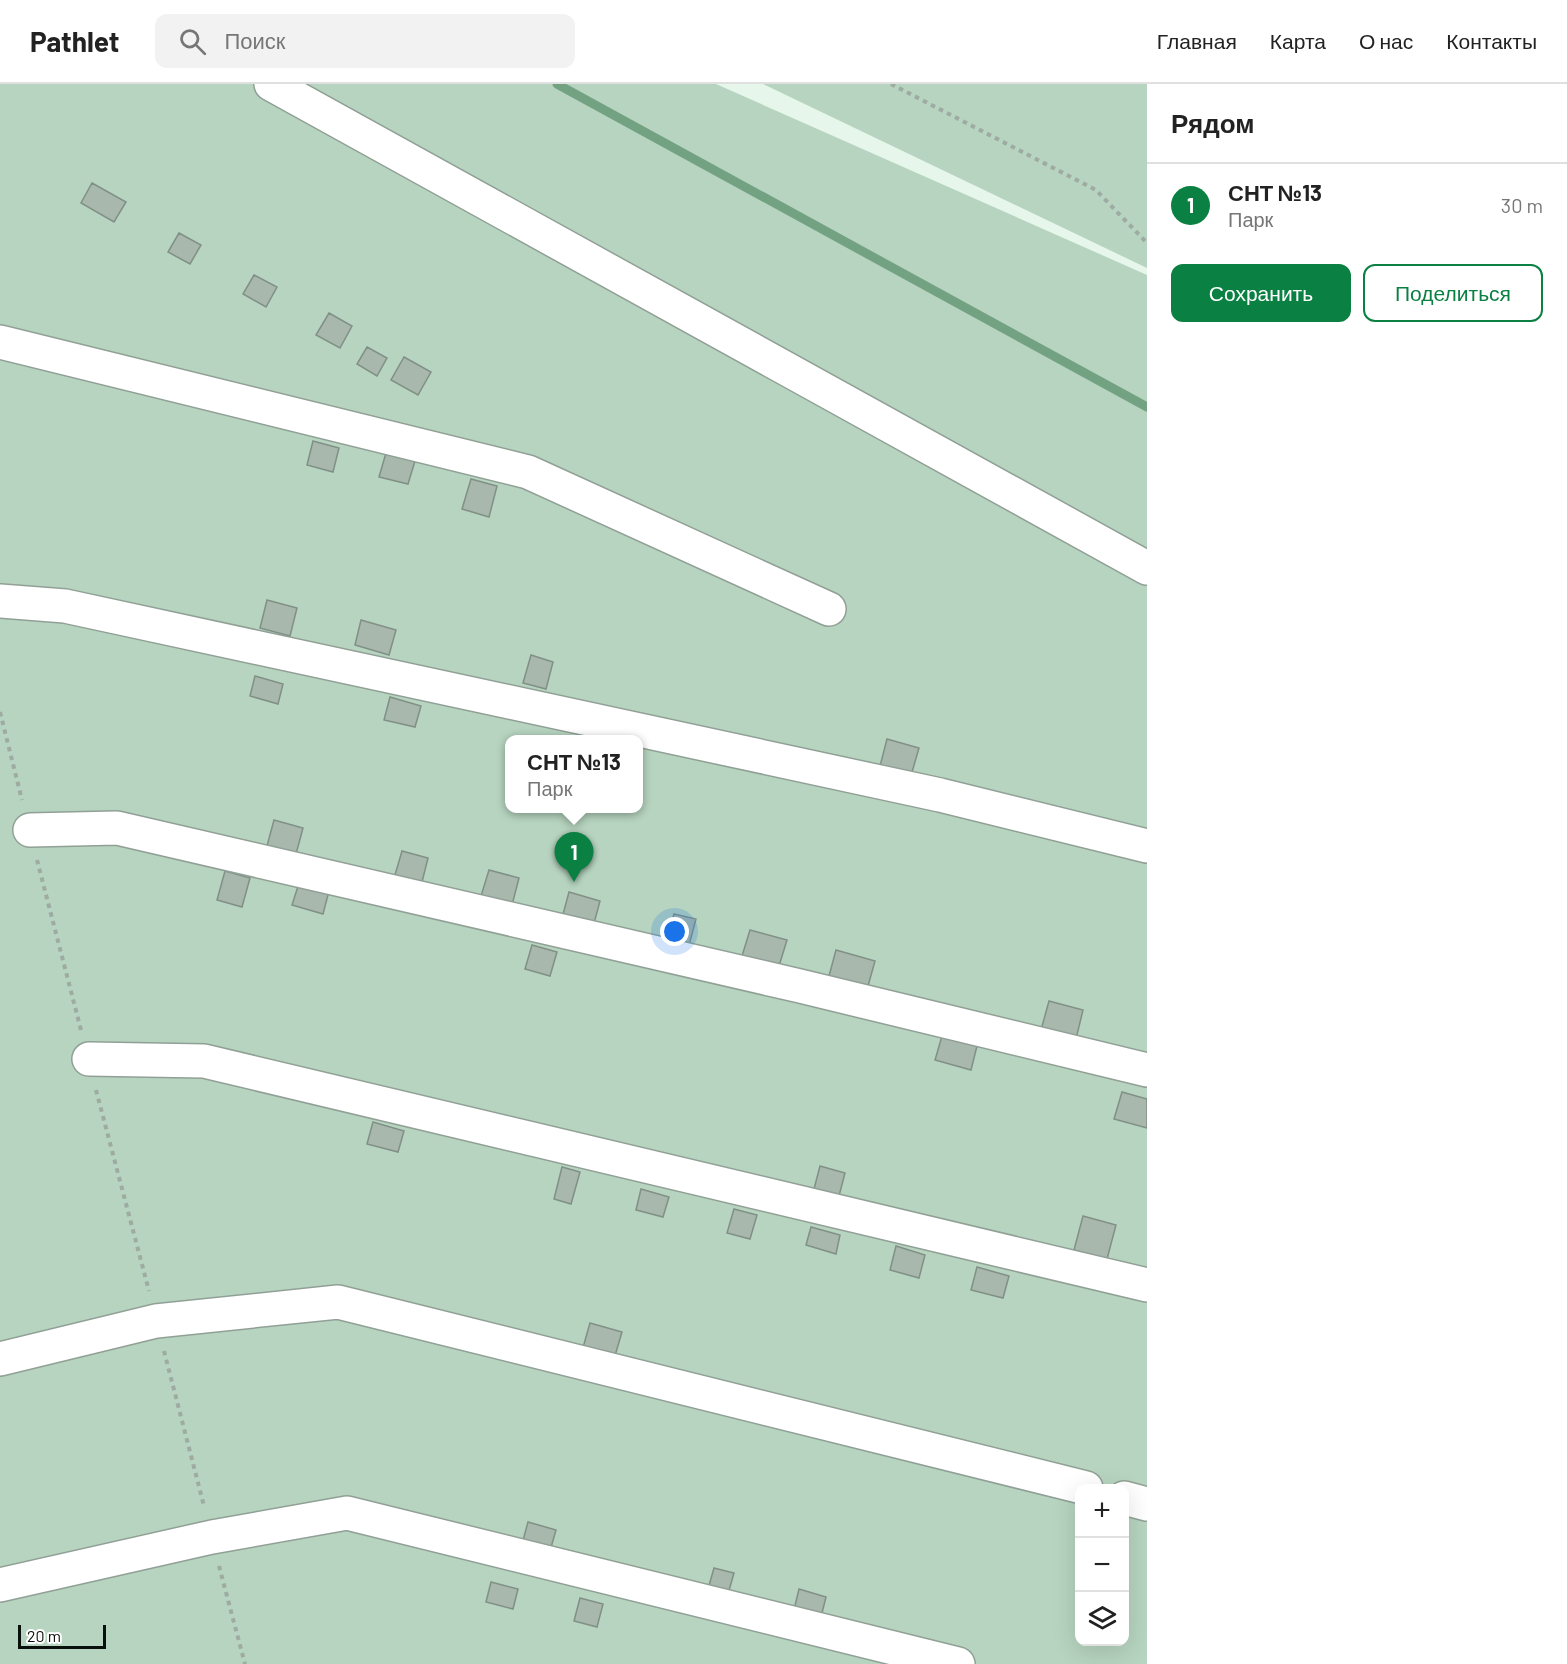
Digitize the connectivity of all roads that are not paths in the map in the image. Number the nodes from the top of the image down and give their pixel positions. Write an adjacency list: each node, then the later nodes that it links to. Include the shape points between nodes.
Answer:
1 (271, 84): 3 (lane)
2 (0, 342): 5 (lane, via 528,472)
3 (1147, 568)
4 (0, 601): 7 (lane, via 65,606 940,795)
5 (829, 609)
6 (30, 830): 9 (lane, via 117,828)
7 (1147, 846)
8 (89, 1059): 10 (lane, via 204,1061)
9 (1147, 1070)
10 (1147, 1285)
11 (0, 1359): 12 (lane, via 156,1321 338,1302)
12 (1075, 1485)
13 (1129, 1499): 14 (lane)
14 (1147, 1504)
15 (0, 1585): 16 (lane, via 212,1537 347,1513)
16 (958, 1664)

